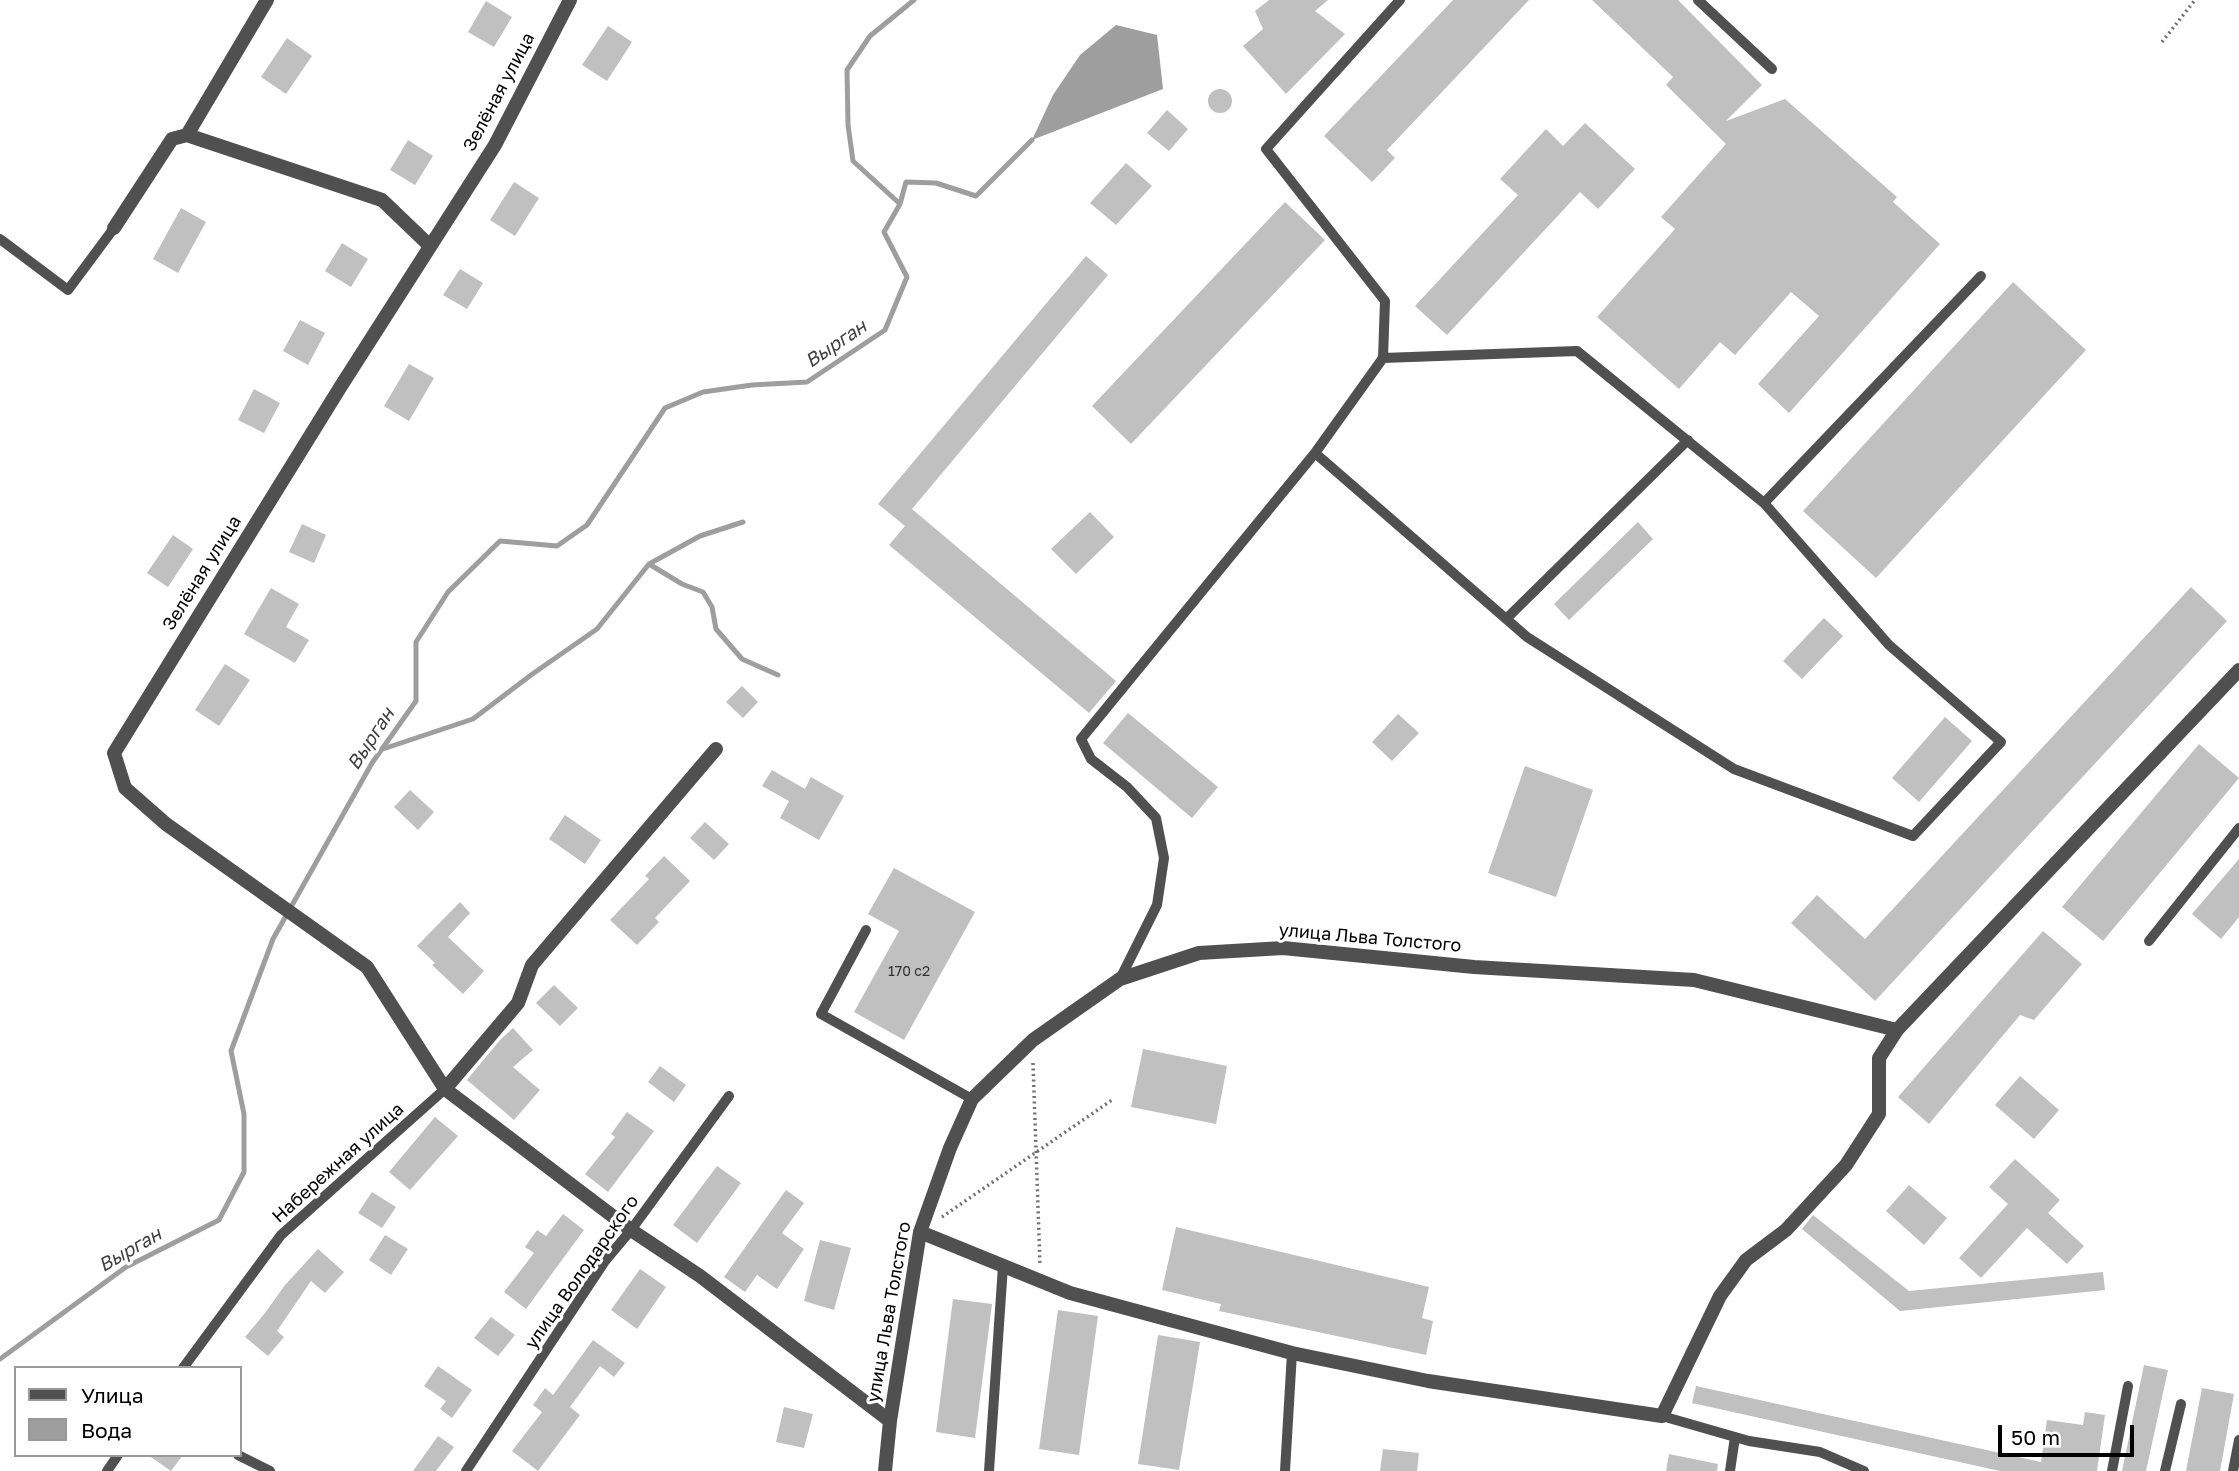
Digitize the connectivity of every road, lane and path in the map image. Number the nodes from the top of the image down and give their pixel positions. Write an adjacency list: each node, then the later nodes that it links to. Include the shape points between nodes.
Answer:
1 (267, 0): 8 (street)
2 (570, 0): 11 (street, Зелёная улица, via 495,145)
3 (1400, 0): 13 (lane, via 1266,149 1385,301)
4 (1698, 0): 7 (lane)
5 (2194, 0): 6 (path)
6 (2161, 41)
7 (1772, 69)
8 (187, 135): 9 (street, via 172,139); 11 (street, via 382,200)
9 (114, 228): 10 (lane, via 68,290)
10 (0, 239)
11 (430, 246): 26 (street, Зелёная улица, via 114,753 125,788 166,824 367,967)
12 (1981, 276): 16 (lane)
13 (1383, 358): 14 (lane, via 1577,351); 15 (lane)
14 (1688, 440): 16 (lane); 17 (lane)
15 (1315, 453): 17 (lane); 23 (lane, via 1081,739 1091,759 1156,818 1164,858 1157,905)
16 (1764, 503): 17 (lane, via 1889,645 2001,741 1913,836 1734,769)
17 (1506, 619)
18 (2239, 670): 24 (street)
19 (716, 749): 26 (street, via 532,965 518,1003)
20 (2239, 828): 22 (lane)
21 (866, 930): 28 (lane, via 821,1014)
22 (2149, 941)
23 (1120, 979): 24 (street, улица Льва Толстого, via 1199,953 1283,948 1474,967 1694,980); 25 (street, улица Льва Толстого)
24 (1897, 1030): 39 (street, via 1879,1058 1879,1114 1846,1166 1786,1230 1745,1260 1720,1296)
25 (1033, 1040): 28 (street, улица Льва Толстого); 30 (path)
26 (445, 1089): 31 (street); 36 (lane, Набережная улица, via 281,1235)
27 (729, 1096): 31 (lane, улица Володарского)
28 (972, 1099): 32 (street, улица Льва Толстого)
29 (1112, 1100): 30 (path)
30 (1036, 1152): 32 (path); 34 (path)
31 (631, 1230): 40 (street); 45 (lane, улица Володарского, via 605,1261)
32 (920, 1232): 33 (street); 40 (street, улица Льва Толстого)
33 (1003, 1266): 34 (street); 47 (lane)
34 (1041, 1281): 35 (street, via 1070,1293)
35 (1292, 1353): 39 (street, via 1429,1381); 48 (lane)
36 (184, 1366)
37 (2128, 1385): 51 (lane)
38 (2181, 1404): 52 (lane)
39 (1662, 1416): 41 (lane)
40 (890, 1421): 46 (street, улица Льва Толстого)
41 (1735, 1437): 49 (lane); 50 (lane, via 1820,1452)
42 (2239, 1440): 53 (lane)
43 (242, 1457): 44 (lane)
44 (270, 1471)
45 (466, 1471)
46 (885, 1471)
47 (989, 1471)
48 (1285, 1471)
49 (1730, 1471)
50 (1864, 1471)
51 (2112, 1471)
52 (2165, 1471)
53 (2234, 1471)

